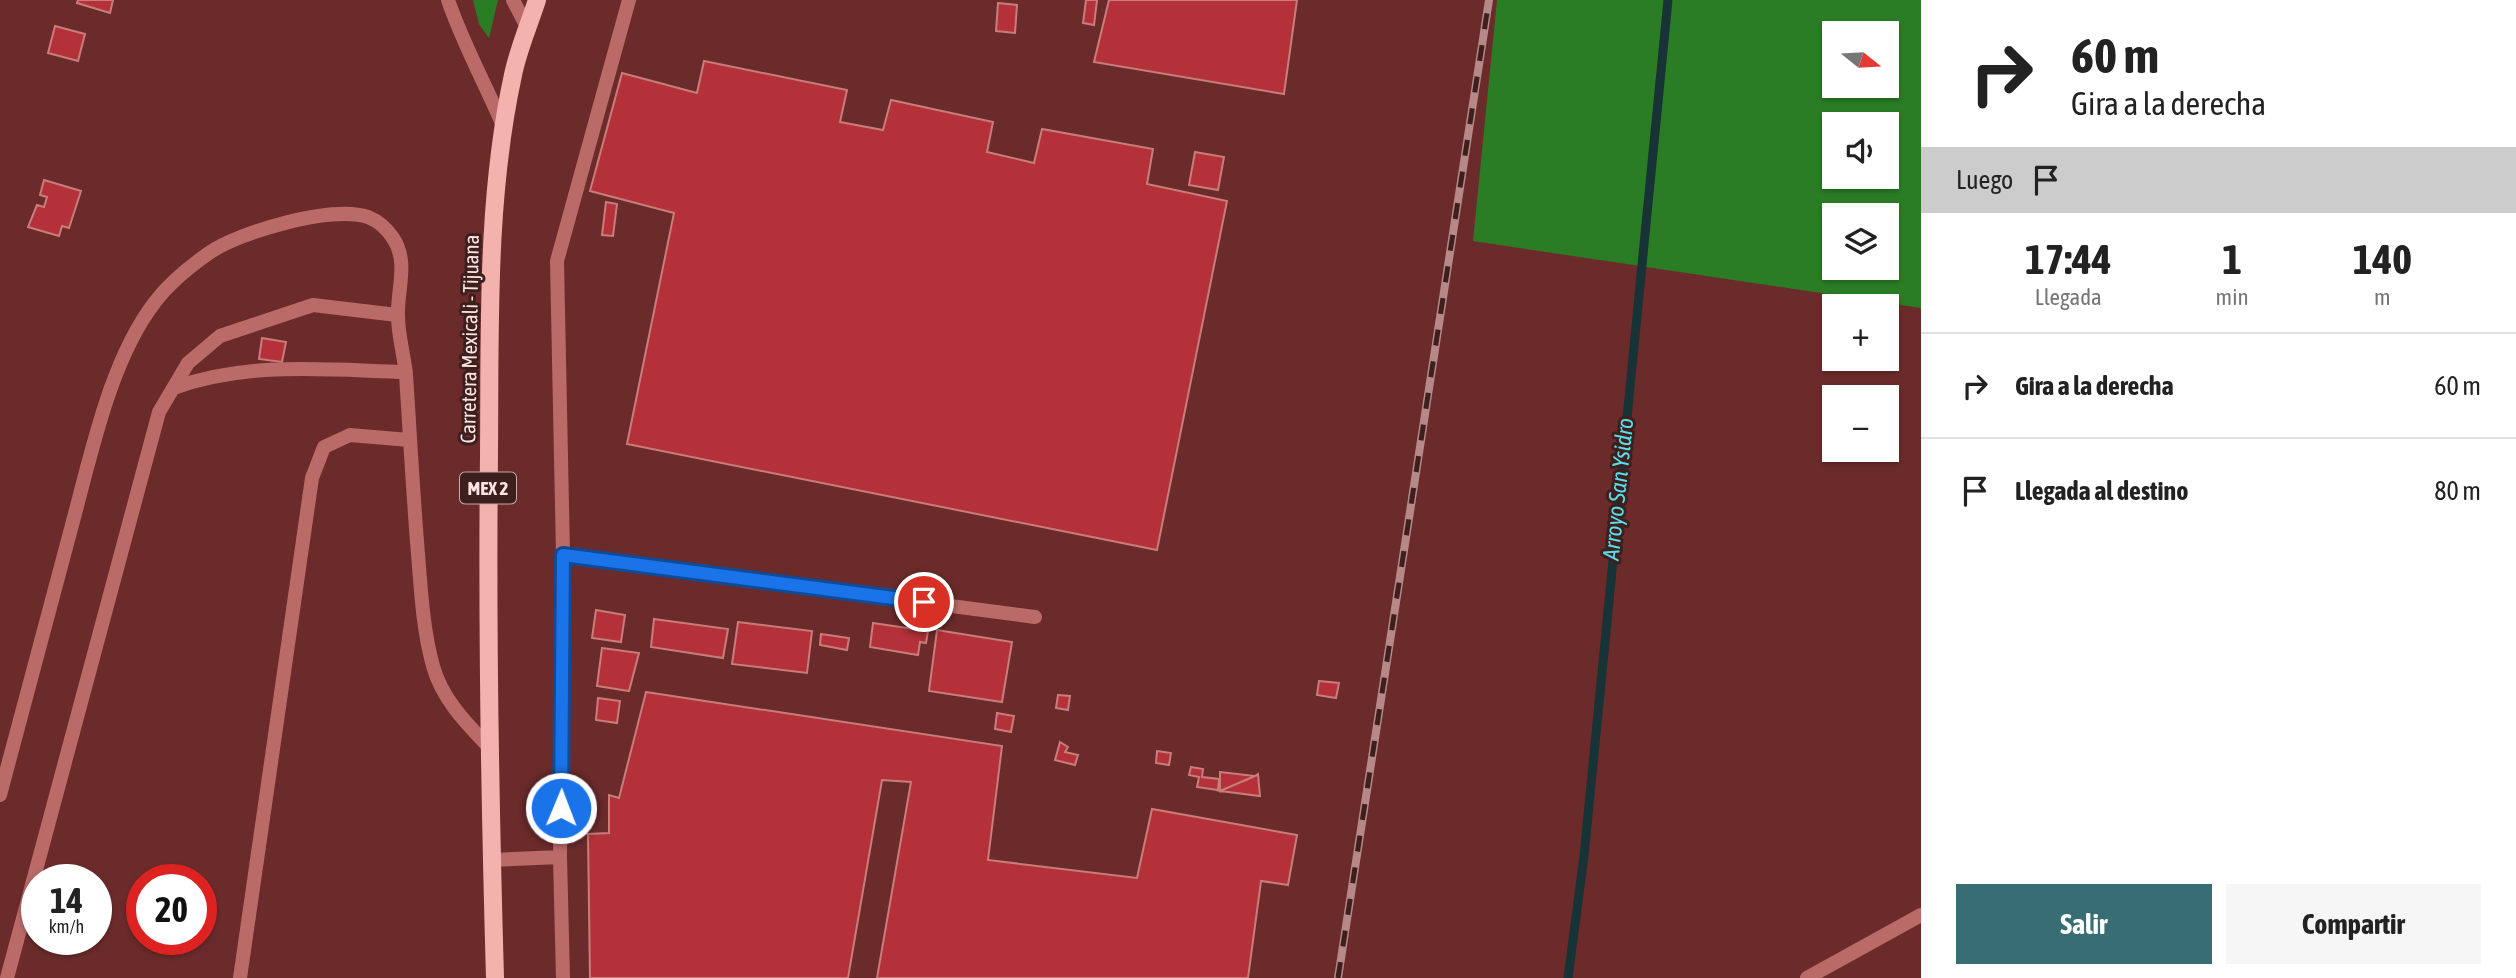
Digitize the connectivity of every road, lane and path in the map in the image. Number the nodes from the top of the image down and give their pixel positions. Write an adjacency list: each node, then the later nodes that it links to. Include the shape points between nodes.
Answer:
1 (448, 0): 6 (lane)
2 (513, 0): 5 (lane)
3 (537, 0): 5 (main road, Carretera Mexicali - Tijuana / MEX 2)
4 (629, 0): 11 (lane, via 558,261)
5 (528, 29): 6 (main road, Carretera Mexicali - Tijuana / MEX 2, via 513,73)
6 (503, 128): 13 (main road, Carretera Mexicali - Tijuana / MEX 2, via 490,350)
7 (397, 315): 8 (lane); 9 (lane, via 313,305 261,321 220,336 188,363); 14 (lane, via 402,260 394,240 382,225 366,217 341,214 264,227 221,244 183,272 154,303 112,385)
8 (405, 372): 9 (lane, via 270,369 203,377); 10 (lane)
9 (174, 388): 18 (lane, via 159,412 147,452)
10 (409, 440): 13 (lane, via 433,668 450,704); 19 (lane, via 351,435 324,447 312,478)
11 (563, 555): 12 (lane); 15 (lane)
12 (1035, 617)
13 (489, 747): 16 (main road, Carretera Mexicali - Tijuana / MEX 2)
14 (0, 795)
15 (560, 857): 16 (lane); 21 (lane)
16 (492, 860): 20 (main road, Carretera Mexicali - Tijuana / MEX 2)
17 (1921, 915): 22 (lane)
18 (7, 978)
19 (240, 978)
20 (495, 978)
21 (563, 978)
22 (1807, 978)

